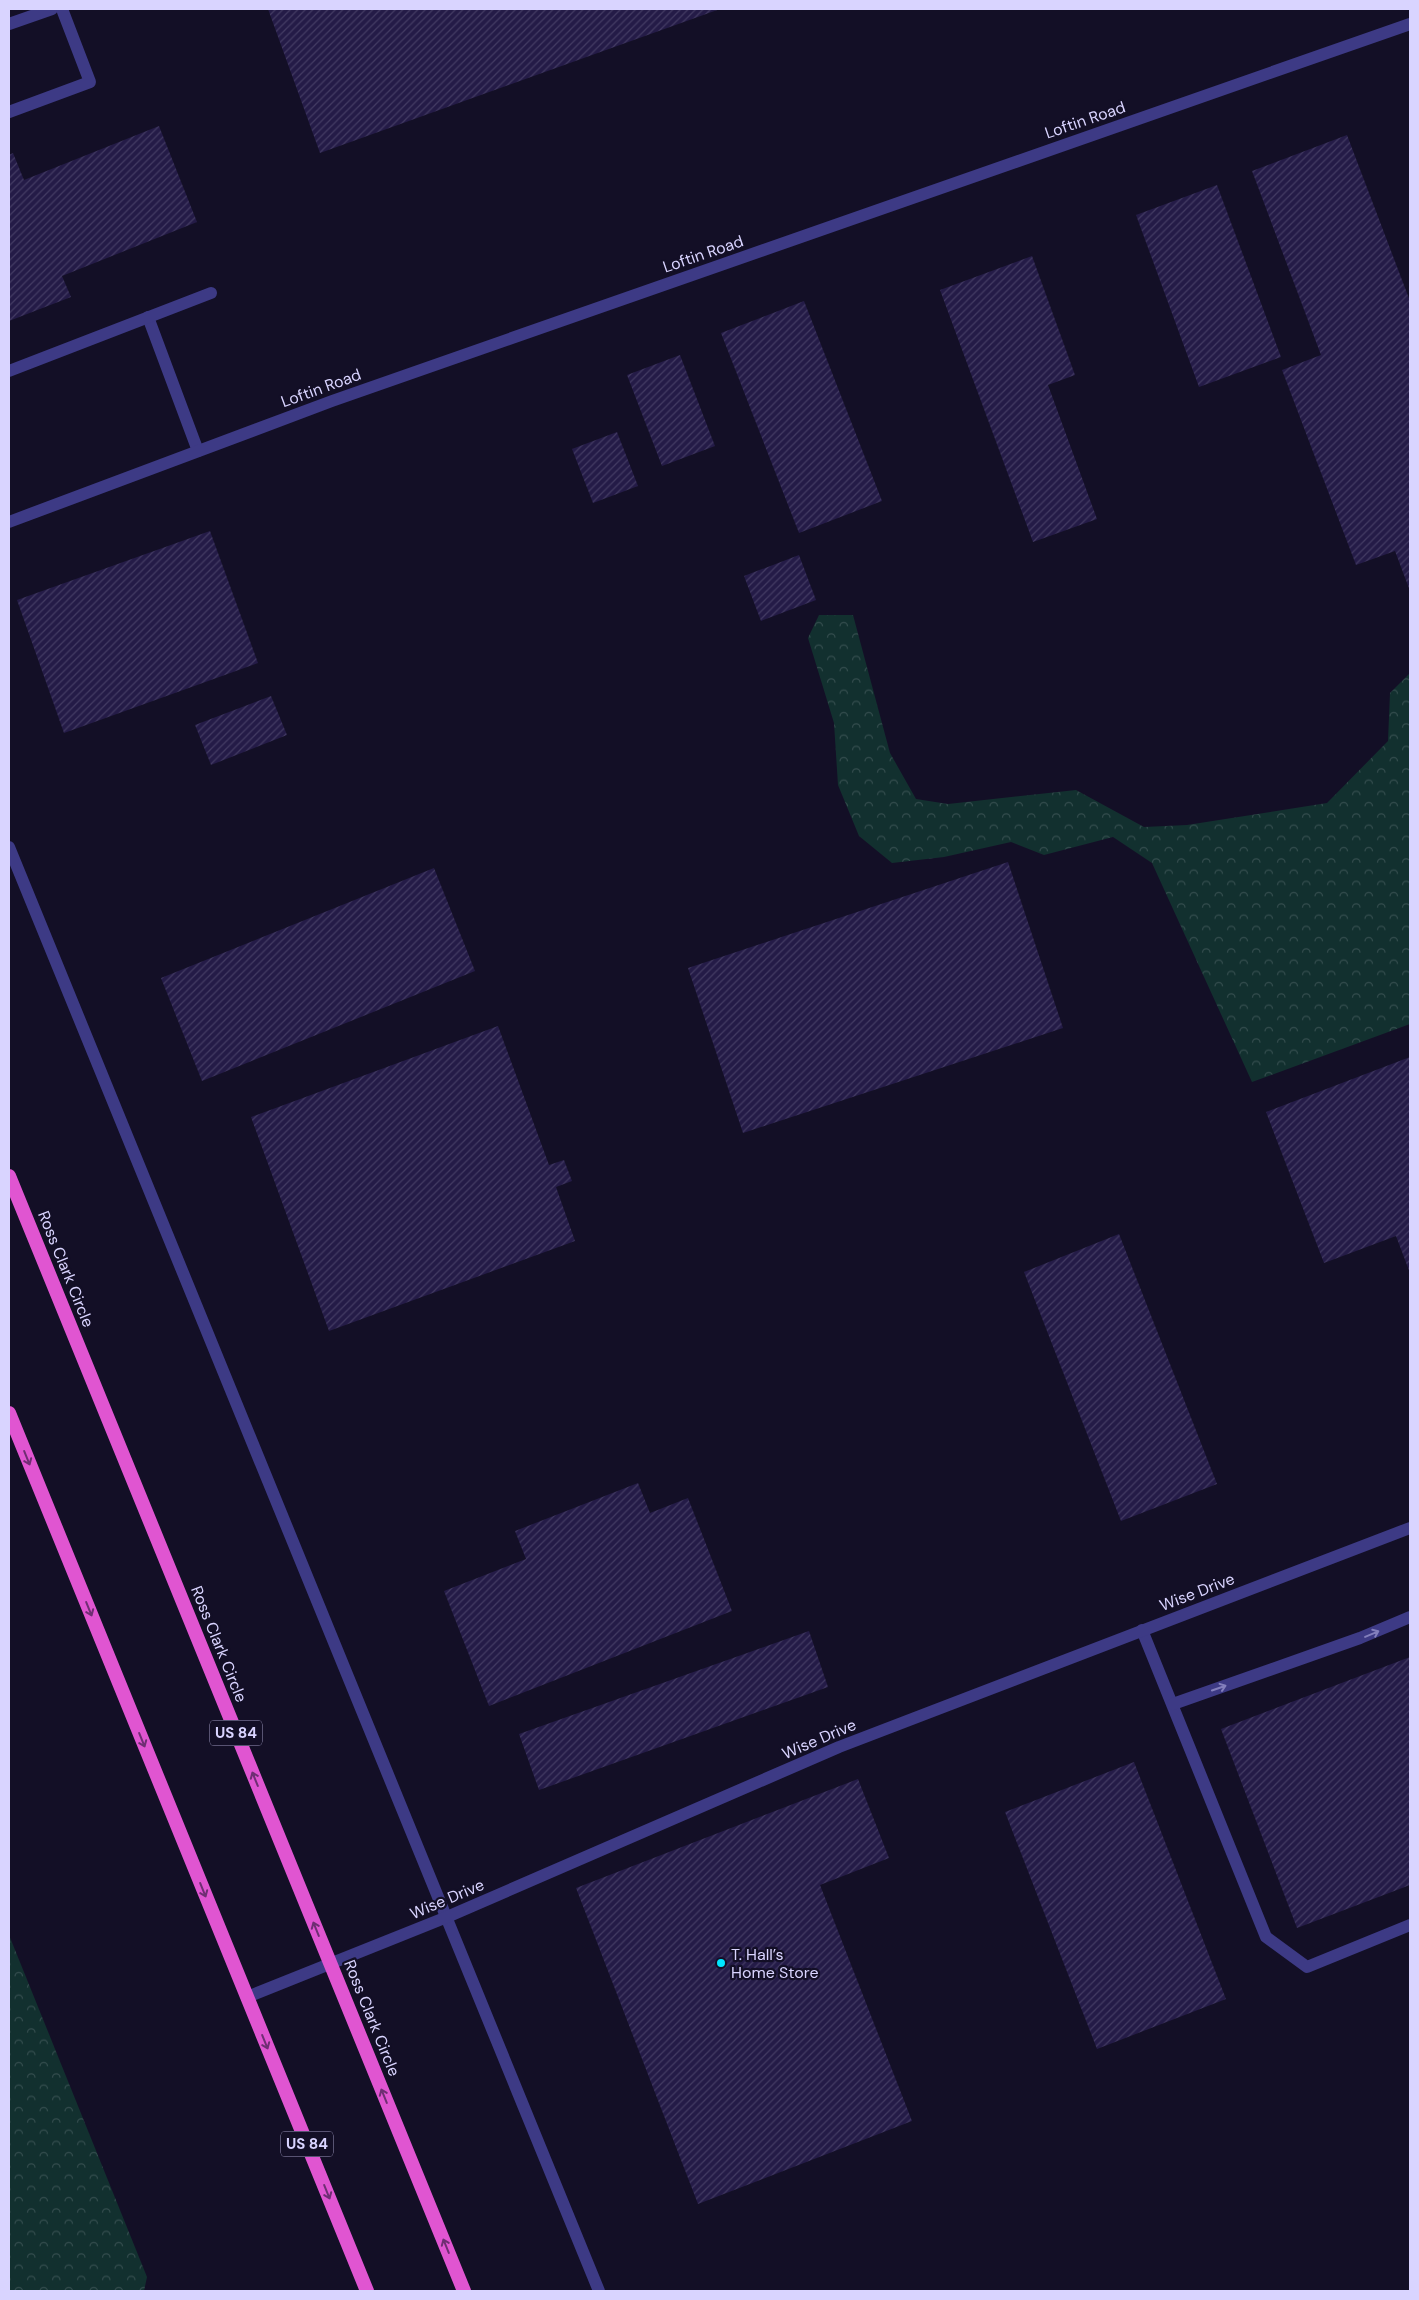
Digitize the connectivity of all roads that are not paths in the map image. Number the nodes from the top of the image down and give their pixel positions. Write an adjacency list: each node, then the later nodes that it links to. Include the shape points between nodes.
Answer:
1 (52, 9): 3 (street)
2 (62, 9): 6 (street, via 90,82)
3 (22, 14): 4 (street)
4 (9, 24)
5 (1410, 24): 10 (street, Loftin Road, via 332,400)
6 (9, 112)
7 (210, 293): 8 (street)
8 (148, 317): 9 (street); 10 (street)
9 (9, 370)
10 (198, 451): 11 (street, Loftin Road)
11 (9, 522)
12 (9, 847): 19 (street)
13 (9, 1176): 21 (highway, Ross Clark Circle / US 84, one-way to 13)
14 (9, 1413): 22 (highway, US 84, one-way to 22)
15 (1410, 1528): 17 (street, Wise Drive)
16 (1410, 1617): 18 (street, one-way to 16, via 1360,1638)
17 (1142, 1630): 18 (street); 19 (street, Wise Drive, via 839,1747)
18 (1172, 1704): 20 (street, via 1266,1937 1307,1967)
19 (447, 1918): 21 (street, Wise Drive); 25 (street)
20 (1410, 1925)
21 (330, 1963): 22 (street, Wise Drive); 24 (highway, Ross Clark Circle / US 84, one-way to 21)
22 (247, 1997): 23 (highway, US 84, one-way to 23)
23 (367, 2291)
24 (464, 2291)
25 (599, 2291)

